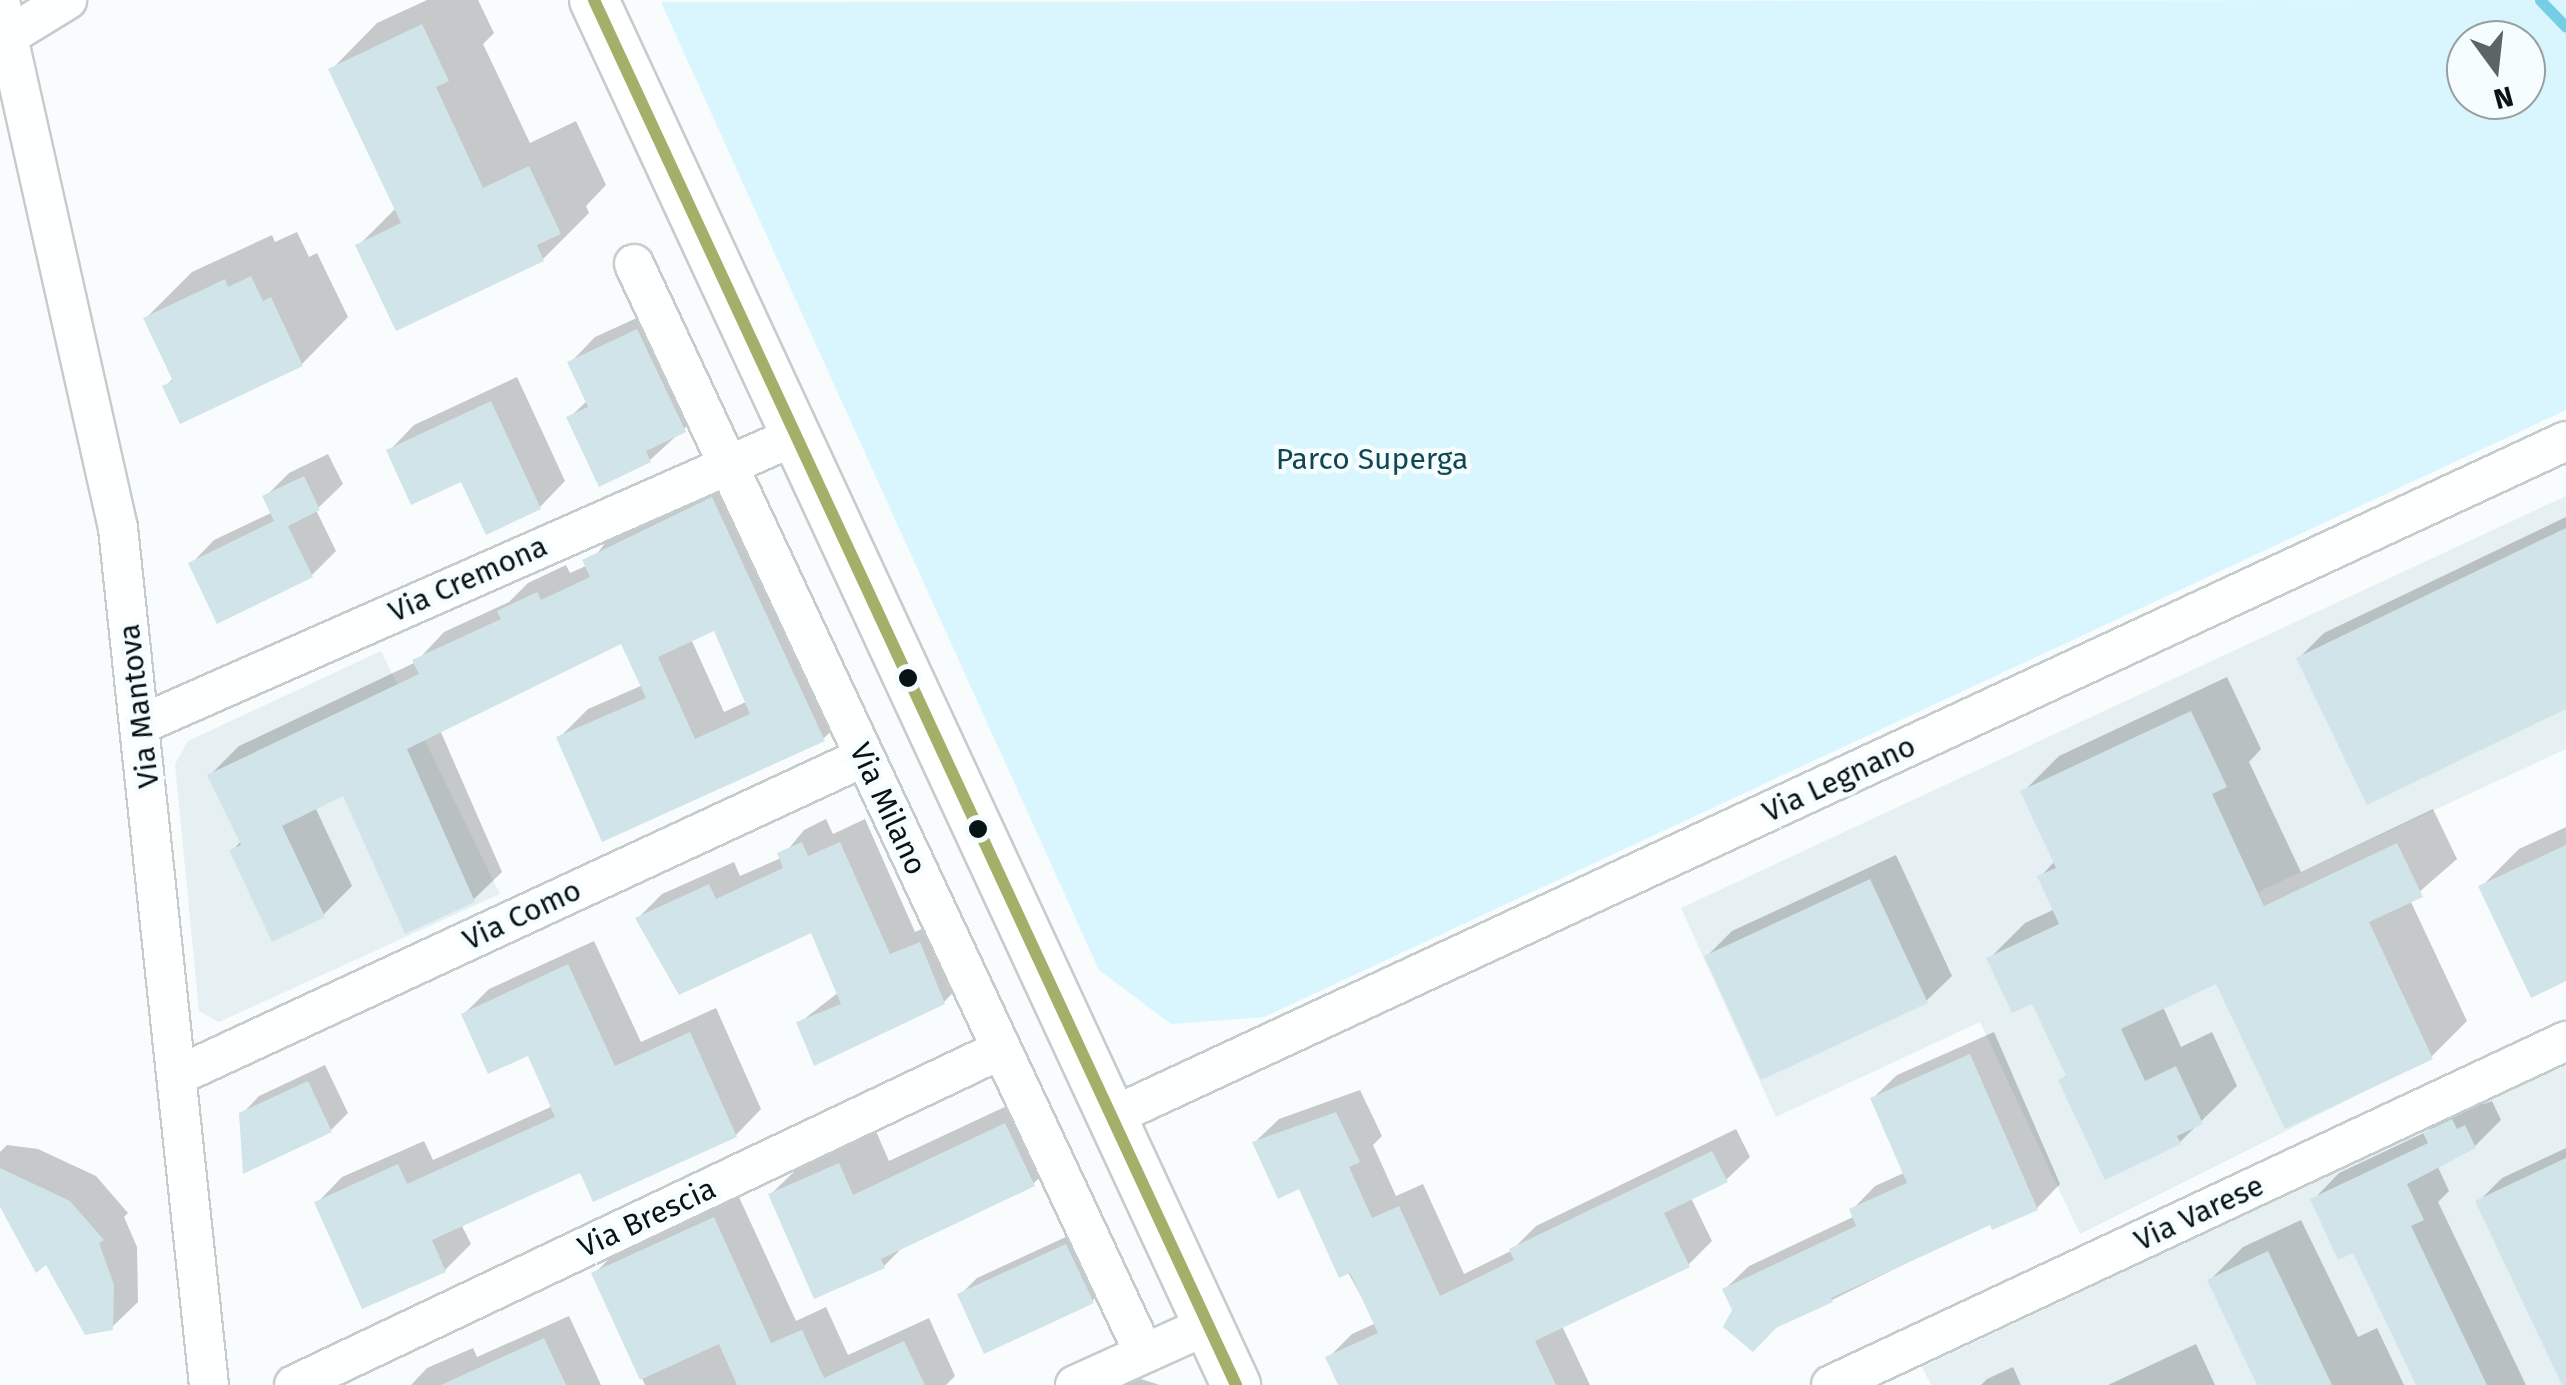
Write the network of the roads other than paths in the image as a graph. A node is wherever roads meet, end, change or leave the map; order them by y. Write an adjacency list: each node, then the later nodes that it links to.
1 (67, 0): 3 (street)
2 (594, 0): 5 (street)
3 (2, 26): 8 (street, Via Mantova)
4 (634, 264): 7 (street, Via Milano)
5 (796, 436): 7 (street, Via Cremona); 13 (street)
6 (2566, 441): 13 (street, Via Legnano)
7 (730, 463): 8 (street, Via Cremona); 9 (street, Via Milano)
8 (142, 724): 12 (street, Via Mantova)
9 (864, 756): 11 (street, Via Milano); 12 (street, Via Como)
10 (2566, 1041): 20 (street, Via Varese)
11 (1000, 1050): 15 (street, Via Milano); 17 (street, Via Brescia)
12 (181, 1074): 16 (street, Via Mantova)
13 (1112, 1118): 14 (street)
14 (1208, 1325): 15 (street); 19 (street)
15 (1144, 1353): 18 (street)
16 (209, 1385)
17 (294, 1385)
18 (1074, 1385)
19 (1236, 1385)
20 (1831, 1385)

